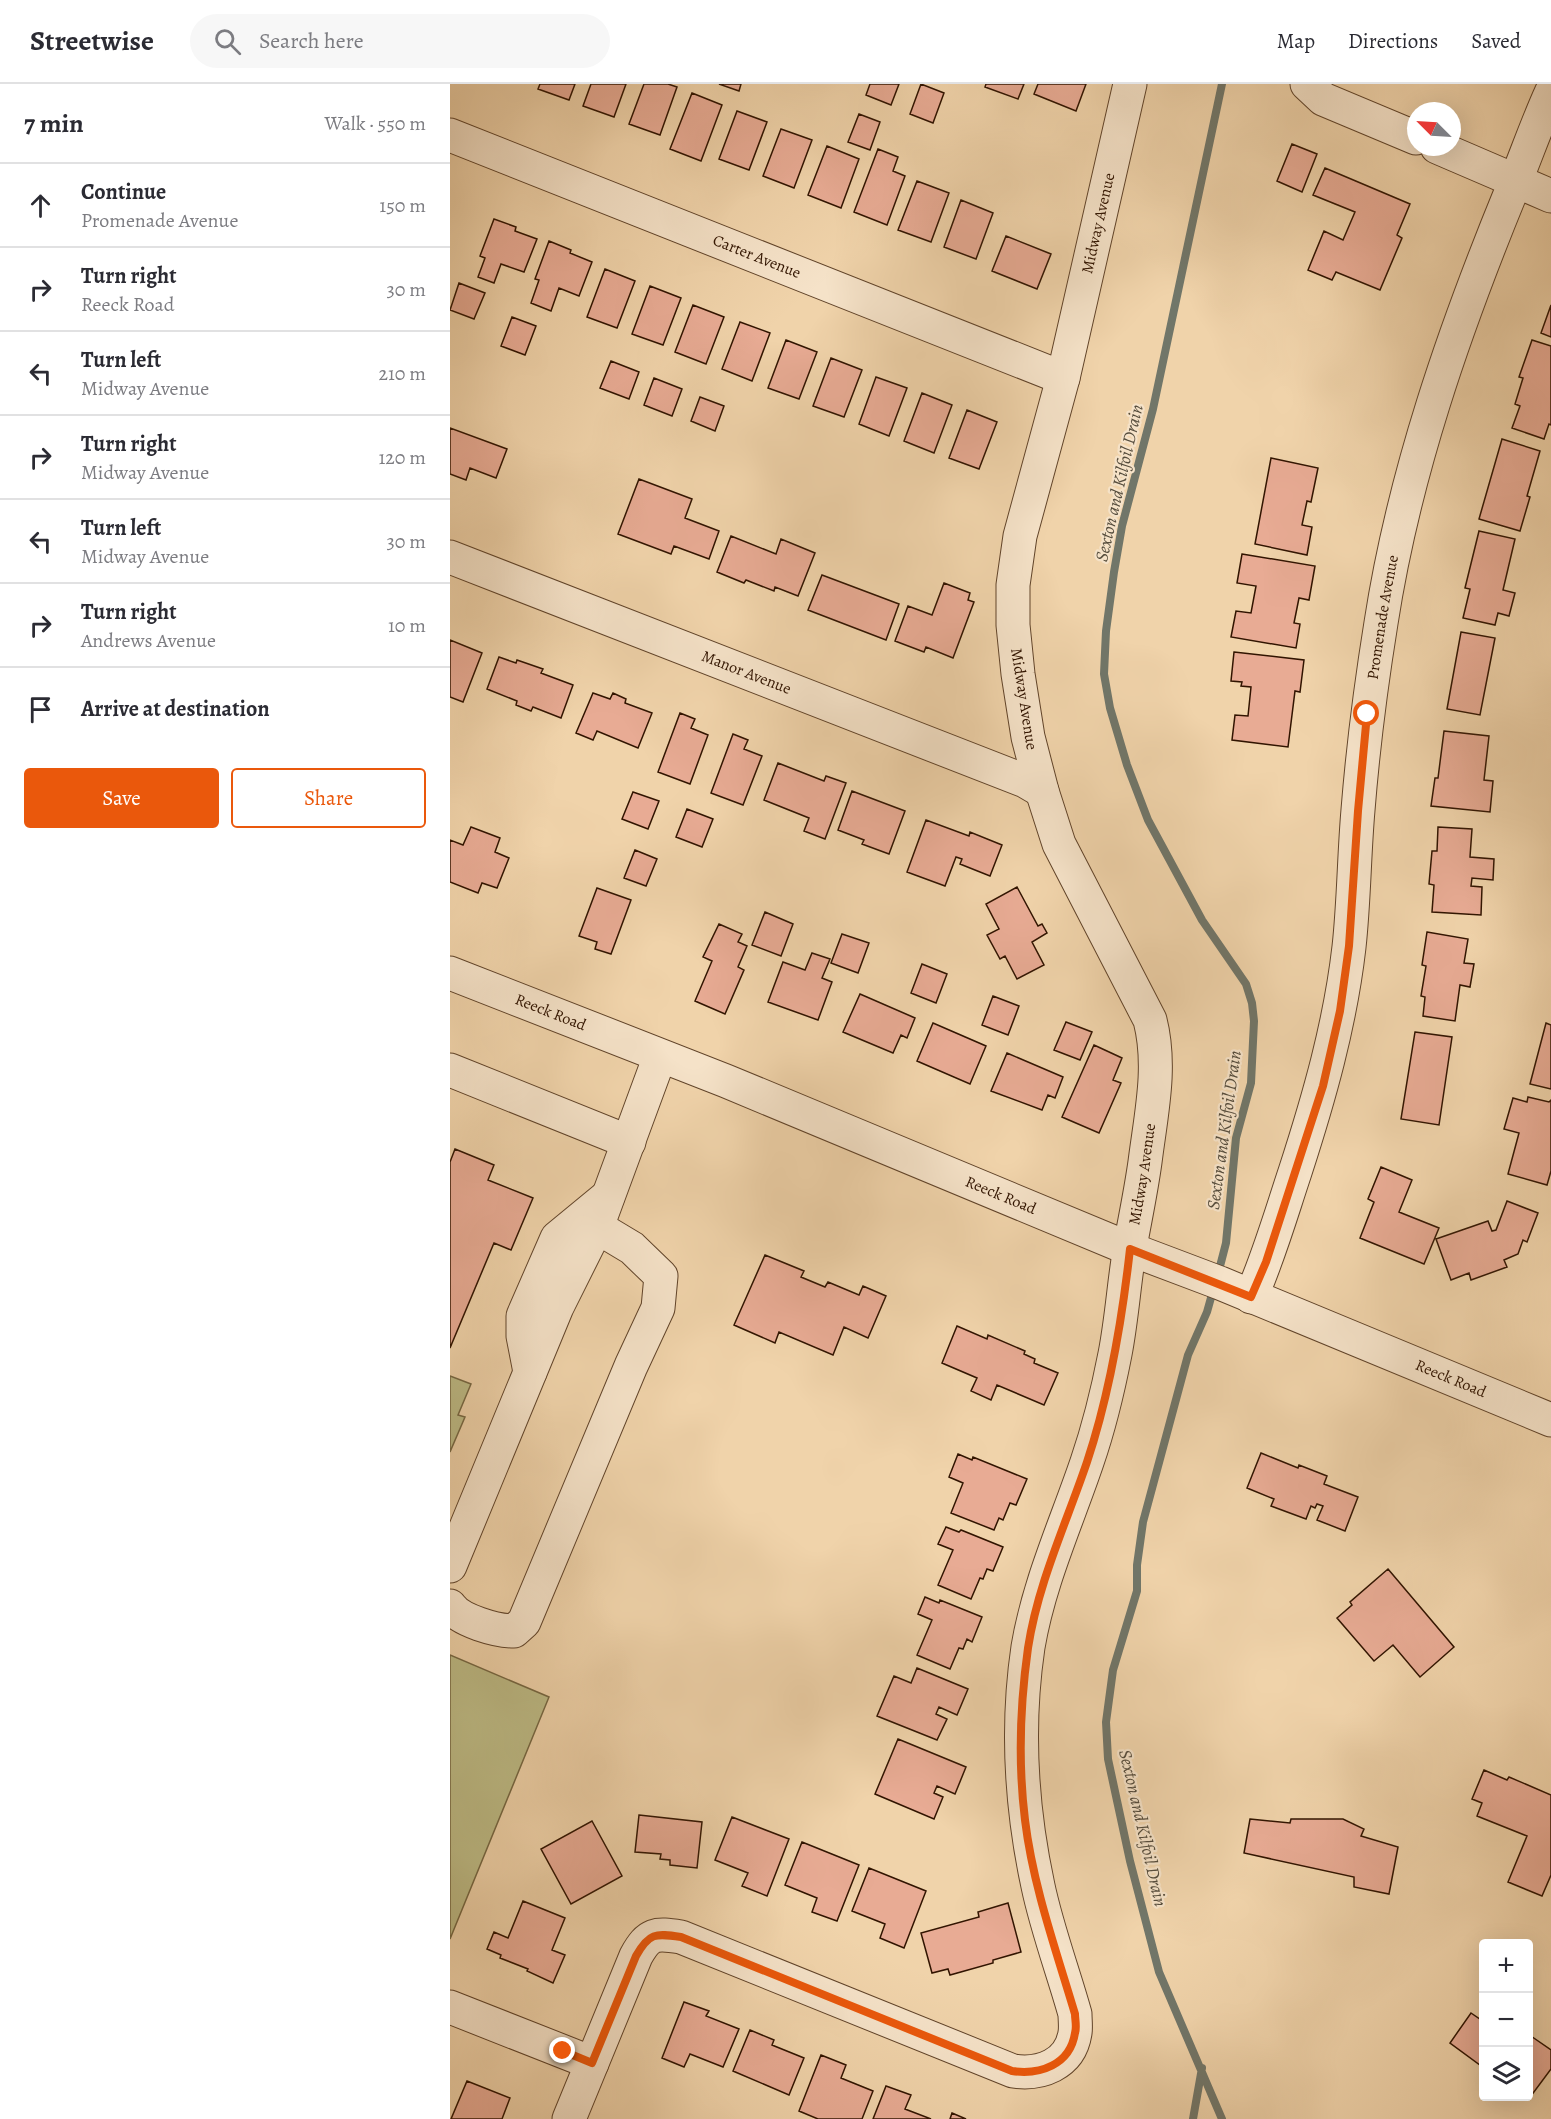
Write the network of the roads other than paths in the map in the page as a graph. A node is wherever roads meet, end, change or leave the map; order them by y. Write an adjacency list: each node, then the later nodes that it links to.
1 (1130, 84): 9 (street, Midway Avenue)
2 (1307, 84): 4 (street)
3 (1551, 93): 7 (street, Promenade Avenue)
4 (1407, 134)
5 (450, 135): 9 (street, Carter Avenue)
6 (1458, 156): 7 (street)
7 (1516, 181): 8 (street); 19 (street, Promenade Avenue)
8 (1551, 196)
9 (1063, 378): 11 (street, Midway Avenue)
10 (450, 557): 11 (street, Manor Avenue)
11 (1042, 791): 18 (street, Midway Avenue)
12 (450, 973): 13 (street, Reeck Road)
13 (660, 1056): 15 (street); 18 (street, Reeck Road)
14 (450, 1070): 15 (street)
15 (629, 1142): 16 (street)
16 (608, 1196): 17 (street); 20 (street)
17 (597, 1227): 20 (street); 23 (street)
18 (1130, 1249): 19 (street, Reeck Road); 25 (street, Midway Avenue)
19 (1245, 1294): 21 (street, Reeck Road)
20 (530, 1372): 22 (street)
21 (1548, 1408)
22 (450, 1566)
23 (450, 1606)
24 (450, 2007): 25 (street)
25 (592, 2063): 26 (street, Midway Avenue)
26 (569, 2119)

